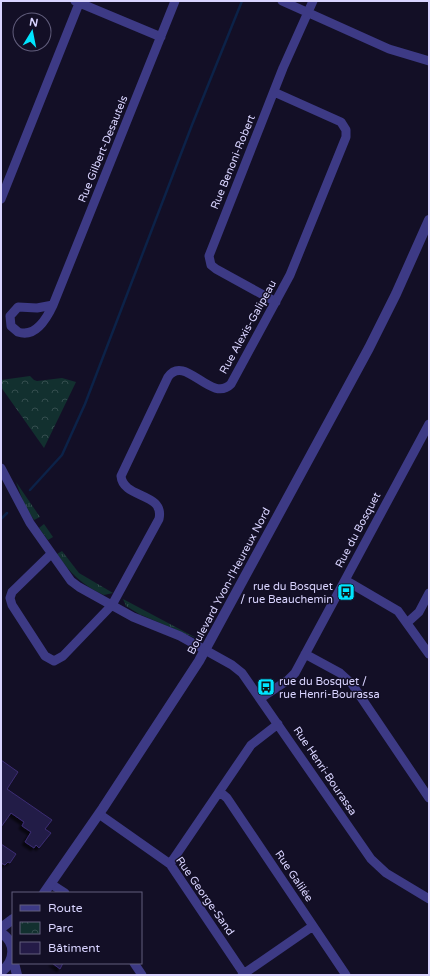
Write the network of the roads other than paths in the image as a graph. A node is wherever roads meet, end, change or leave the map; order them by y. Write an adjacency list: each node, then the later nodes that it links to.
1 (175, 1): 6 (street, Rue Gilbert-Desautels)
2 (282, 1): 5 (street)
3 (313, 1): 5 (street, Rue Benoni-Robert)
4 (78, 2): 6 (street); 9 (street)
5 (308, 13): 7 (street); 8 (street, Rue Benoni-Robert)
6 (160, 37): 12 (street, Rue Gilbert-Desautels)
7 (429, 61)
8 (274, 92): 11 (street, Rue Benoni-Robert); 11 (street, Rue Alexis-Galipeau)
9 (1, 198)
10 (429, 220): 20 (street, Boulevard Yvon-l'Heureux Nord)
11 (276, 302): 18 (street, Rue Alexis-Galipeau)
12 (53, 305): 12 (street, Rue Gilbert-Desautels)
13 (429, 424): 16 (street, Rue du Bosquet)
14 (1, 468): 15 (street, Rue Henri-Bourassa)
15 (51, 554): 18 (street, Rue Henri-Bourassa); 18 (street)
16 (345, 580): 19 (street); 21 (street, Rue du Bosquet)
17 (429, 593): 19 (street)
18 (112, 605): 20 (street, Rue Henri-Bourassa)
19 (408, 622): 22 (street)
20 (206, 650): 23 (street, Rue Henri-Bourassa); 27 (street, Boulevard Yvon-l'Heureux Nord)
21 (305, 654): 23 (street, Rue du Bosquet); 26 (street)
22 (429, 654)
23 (261, 698): 24 (street, Rue Henri-Bourassa)
24 (278, 724): 25 (street); 32 (street, Rue Henri-Bourassa)
25 (220, 792): 28 (street); 34 (street, Rue Galilée)
26 (429, 798)
27 (99, 814): 28 (street, Rue George-Sand); 29 (street, Boulevard Yvon-l'Heureux Nord)
28 (170, 864): 42 (street, Rue George-Sand)
29 (51, 884): 30 (street, Boulevard Yvon-l'Heureux Nord); 31 (street)
30 (45, 892)
31 (63, 892)
32 (429, 899)
33 (12, 920): 35 (street)
34 (313, 926): 42 (street); 45 (street, Rue Galilée)
35 (1, 928)
36 (1, 933): 37 (street)
37 (12, 950)
38 (12, 957): 41 (street)
39 (15, 964): 43 (street)
40 (135, 964): 44 (street)
41 (1, 972)
42 (243, 974)
43 (17, 975)
44 (142, 975)
45 (346, 975)

